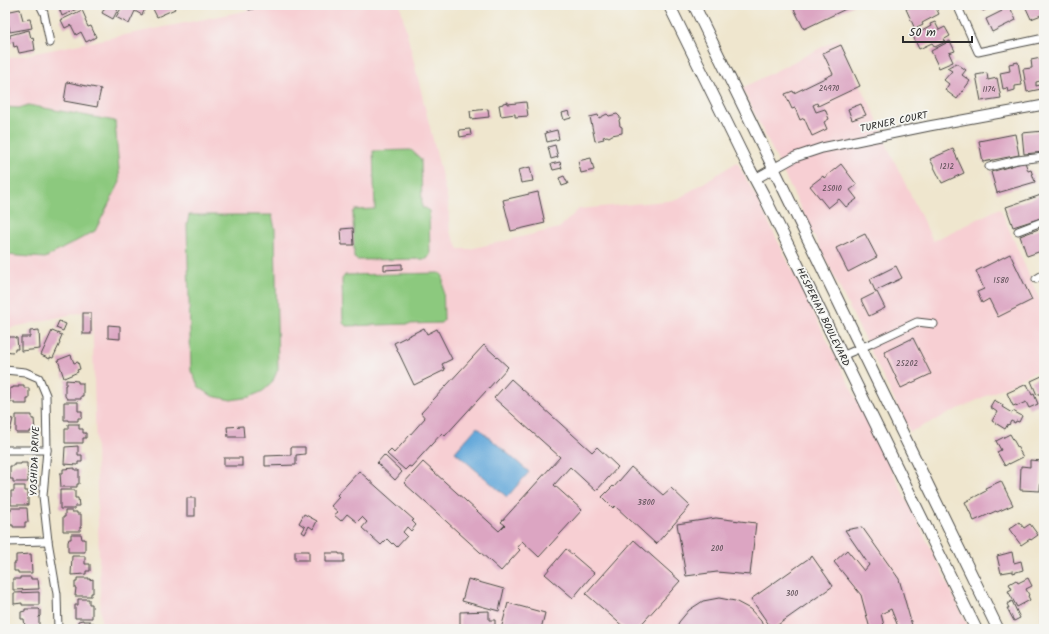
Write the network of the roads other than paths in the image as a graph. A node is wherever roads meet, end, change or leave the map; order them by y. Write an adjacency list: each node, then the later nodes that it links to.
1 (40, 5): 6 (street)
2 (669, 5): 11 (main road, HESPERIAN BOULEVARD)
3 (694, 5): 10 (main road, HESPERIAN BOULEVARD)
4 (957, 5): 5 (street)
5 (1044, 38)
6 (50, 43)
7 (1044, 105): 10 (street, TURNER COURT)
8 (1044, 157): 9 (street)
9 (989, 167)
10 (774, 168): 11 (street, TURNER COURT); 17 (main road, HESPERIAN BOULEVARD)
11 (755, 179): 18 (main road, HESPERIAN BOULEVARD)
12 (1044, 221): 13 (street)
13 (1018, 231)
14 (1044, 274): 15 (street)
15 (1036, 279)
16 (934, 324): 17 (street)
17 (861, 347): 18 (street); 26 (main road, HESPERIAN BOULEVARD)
18 (842, 356): 25 (main road, HESPERIAN BOULEVARD)
19 (5, 370): 21 (street, YOSHIDA DRIVE)
20 (5, 450): 21 (street)
21 (47, 450): 22 (street, YOSHIDA DRIVE)
22 (48, 541): 23 (street); 24 (street, YOSHIDA DRIVE)
23 (5, 542)
24 (58, 629)
25 (976, 629)
26 (998, 629)

